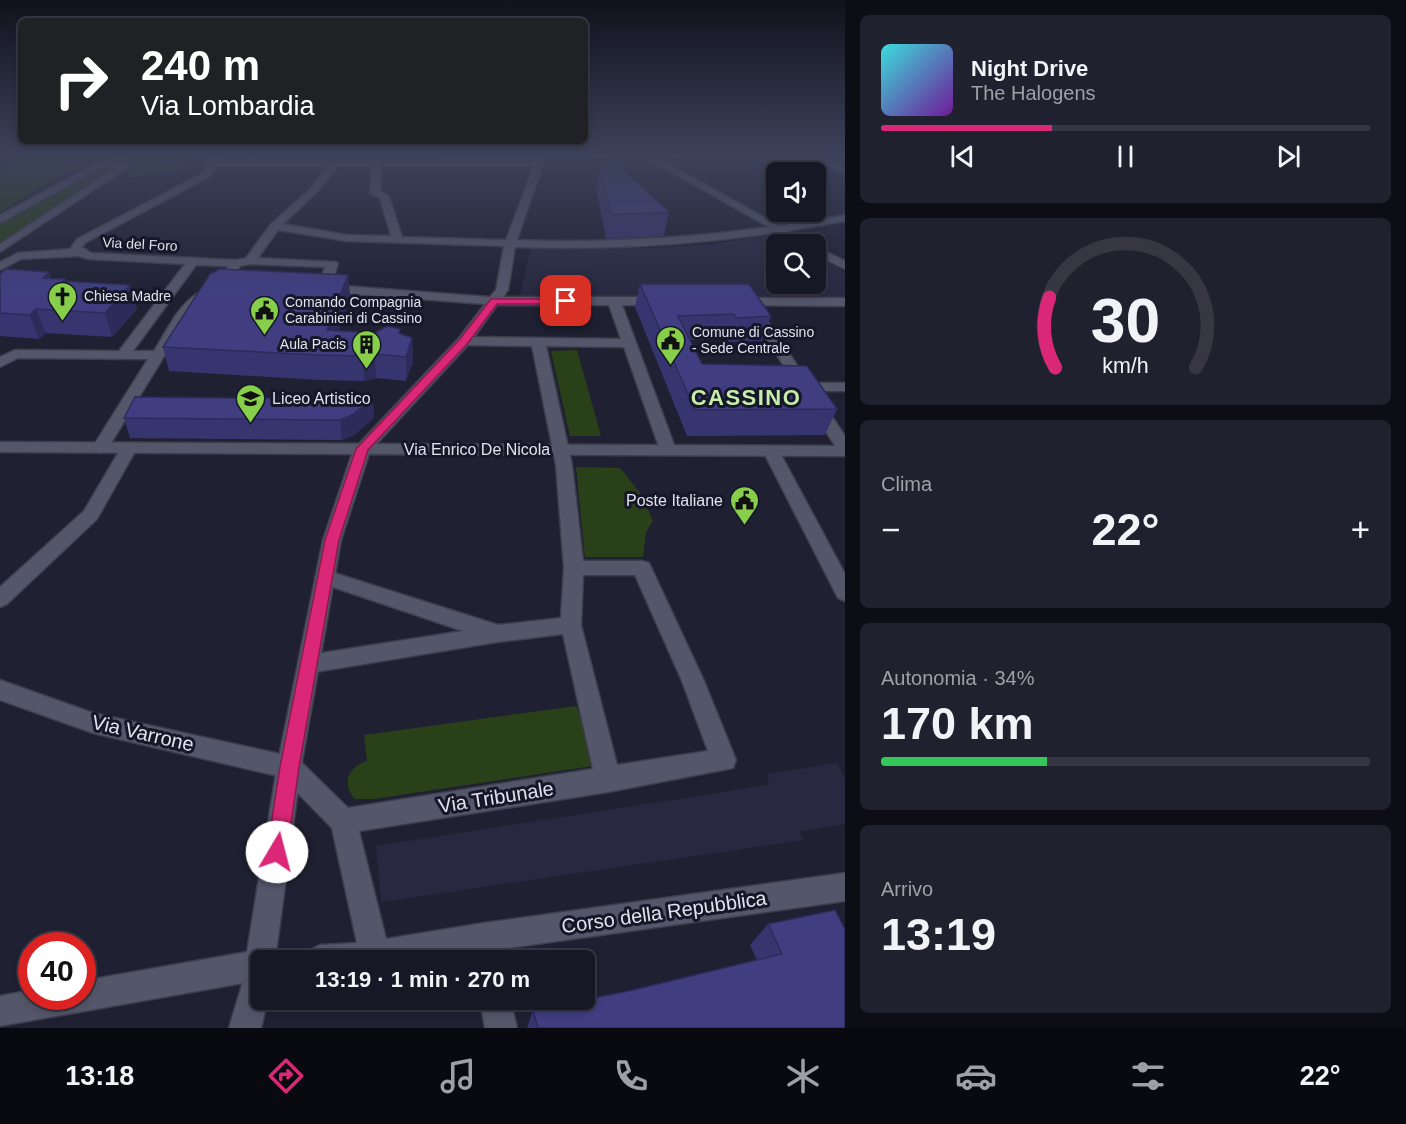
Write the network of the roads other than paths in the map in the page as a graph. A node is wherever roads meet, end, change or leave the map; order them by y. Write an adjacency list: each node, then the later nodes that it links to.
1 (30, 203): 9 (street)
2 (69, 203): 15 (street)
3 (153, 203): 17 (street, Via del Foro)
4 (300, 203): 10 (street)
5 (386, 203): 13 (street)
6 (525, 203): 14 (street)
7 (731, 203): 11 (street)
8 (845, 218): 11 (street)
9 (0, 219)
10 (275, 226): 16 (street); 20 (street)
11 (780, 230): 12 (street); 14 (street)
12 (788, 234)
13 (398, 240): 14 (street); 16 (street)
14 (510, 245): 24 (street)
15 (0, 249)
16 (340, 251): 20 (street, Via del Foro); 24 (street)
17 (82, 252): 19 (street, Via del Foro); 23 (street)
18 (826, 256): 22 (street)
19 (193, 261): 21 (street, Via del Foro); 33 (street)
20 (250, 261): 21 (street, Via del Foro)
21 (236, 263): 34 (street)
22 (845, 266)
23 (0, 267)
24 (495, 301): 25 (street); 30 (street)
25 (614, 302): 26 (street); 32 (street)
26 (670, 302)
27 (726, 302): 28 (street)
28 (748, 302): 29 (street); 36 (street)
29 (845, 302)
30 (464, 341): 31 (street); 41 (street)
31 (538, 342): 32 (street); 42 (street)
32 (629, 343): 43 (street)
33 (124, 354): 34 (street); 35 (street)
34 (158, 355): 39 (street)
35 (0, 363)
36 (804, 387): 37 (street); 44 (street)
37 (845, 387)
38 (0, 447): 39 (street, Via Enrico De Nicola)
39 (100, 448): 40 (street, Via Enrico De Nicola)
40 (129, 448): 41 (street, Via Enrico De Nicola); 49 (street)
41 (362, 449): 42 (street, Via Enrico De Nicola); 47 (street)
42 (560, 450): 43 (street, Via Enrico De Nicola); 46 (street)
43 (668, 450): 45 (street, Via Enrico De Nicola)
44 (845, 450): 45 (street, Via Enrico De Nicola)
45 (771, 451): 48 (street)
46 (574, 568): 50 (street); 55 (street, Via Tribunale)
47 (325, 577): 51 (street); 52 (street)
48 (845, 593)
49 (0, 599)
50 (571, 625): 51 (street); 55 (street)
51 (497, 634): 52 (street)
52 (309, 664): 54 (street)
53 (0, 690): 54 (street, Via Varrone)
54 (289, 767): 56 (street); 59 (street)
55 (608, 780): 56 (street, Via Tribunale)
56 (343, 821): 60 (street)
57 (845, 887): 58 (street, Corso della Repubblica)
58 (486, 949): 61 (street, Corso della Repubblica)
59 (262, 950)
60 (374, 950)
61 (470, 950)
62 (250, 967): 63 (street)
63 (96, 994)
64 (250, 1007): 68 (street)
65 (18, 1008): 67 (street)
66 (497, 1010): 69 (street)
67 (0, 1011)
68 (245, 1028)
69 (501, 1028)

